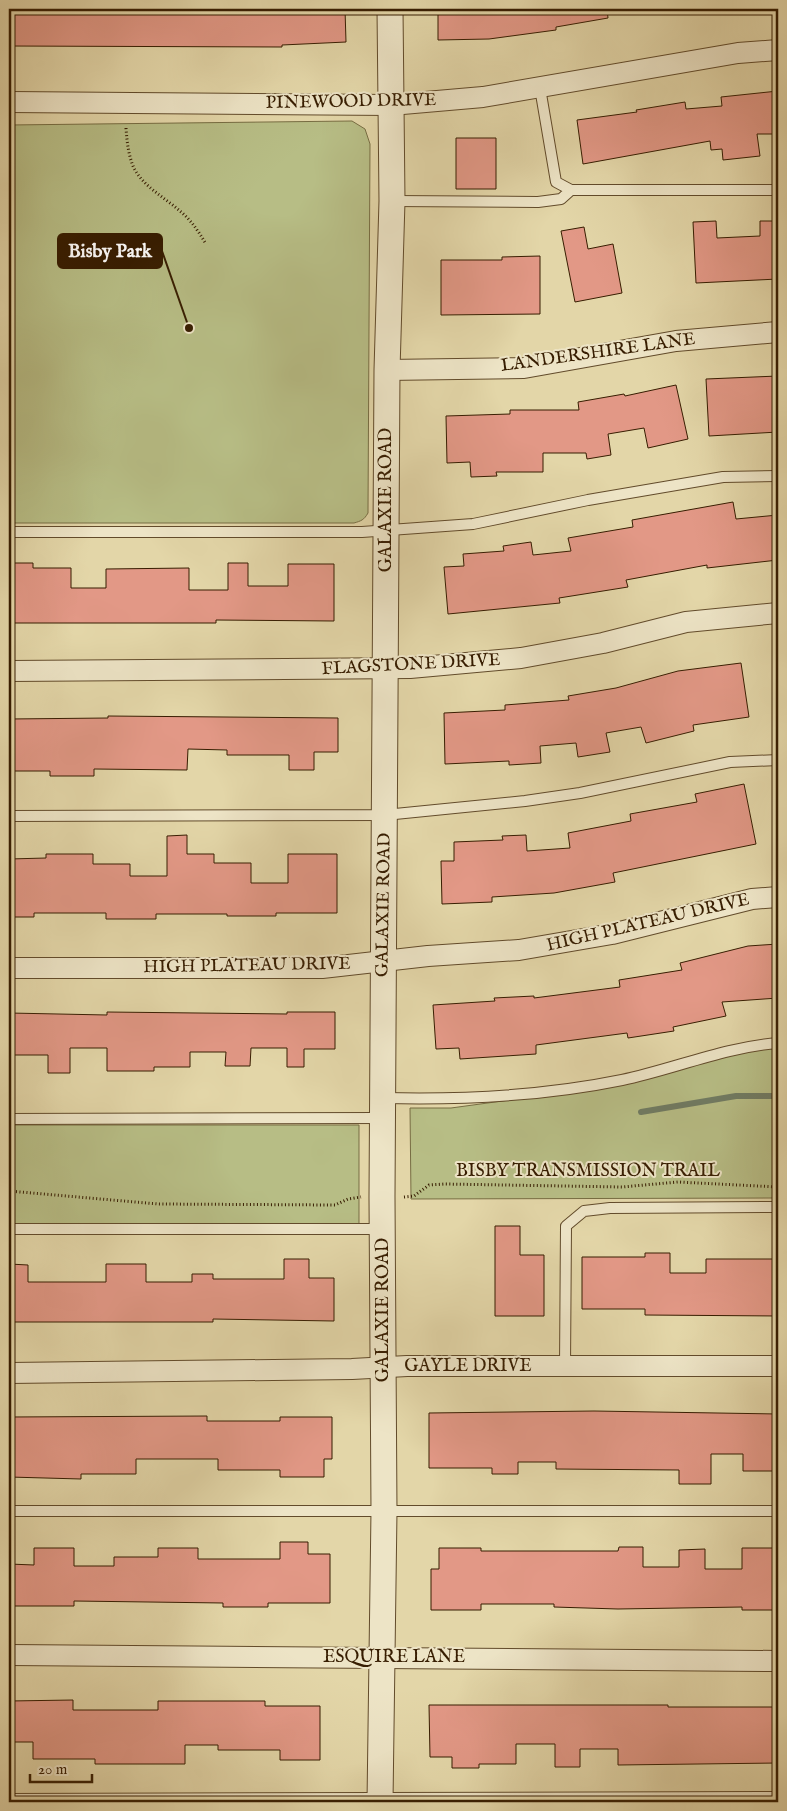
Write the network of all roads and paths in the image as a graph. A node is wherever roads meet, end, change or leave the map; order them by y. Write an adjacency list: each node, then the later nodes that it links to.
1 (390, 9): 5 (street, GALAXIE ROAD)
2 (778, 50): 3 (street, PINEWOOD DRIVE)
3 (540, 88): 5 (street, PINEWOOD DRIVE); 7 (lane)
4 (9, 102): 5 (street, PINEWOOD DRIVE)
5 (391, 105): 9 (street, GALAXIE ROAD)
6 (126, 128): 10 (path)
7 (570, 190): 8 (lane); 9 (lane)
8 (778, 190)
9 (392, 201): 12 (street, GALAXIE ROAD)
10 (206, 244)
11 (778, 332): 12 (street, LANDERSHIRE LANE)
12 (387, 370): 14 (street, GALAXIE ROAD)
13 (778, 476): 14 (lane)
14 (387, 528): 15 (lane); 17 (street, GALAXIE ROAD)
15 (9, 532)
16 (778, 613): 17 (street, FLAGSTONE DRIVE)
17 (386, 670): 18 (street, FLAGSTONE DRIVE); 20 (street, GALAXIE ROAD)
18 (9, 671)
19 (778, 760): 20 (lane)
20 (386, 815): 21 (lane); 23 (street, GALAXIE ROAD)
21 (9, 816)
22 (778, 897): 23 (street, HIGH PLATEAU DRIVE)
23 (384, 961): 24 (street, HIGH PLATEAU DRIVE); 26 (street, GALAXIE ROAD)
24 (9, 968)
25 (778, 1043): 26 (lane)
26 (383, 1108): 27 (lane); 34 (street, GALAXIE ROAD)
27 (9, 1119)
28 (778, 1188): 31 (path, BISBY TRANSMISSION TRAIL)
29 (9, 1191): 30 (path)
30 (362, 1198)
31 (402, 1198)
32 (778, 1208): 35 (lane)
33 (9, 1229): 34 (lane)
34 (382, 1229): 37 (street, GALAXIE ROAD)
35 (565, 1366): 36 (street, GAYLE DRIVE); 37 (street, GAYLE DRIVE)
36 (778, 1366)
37 (383, 1367): 38 (street, GAYLE DRIVE); 40 (street, GALAXIE ROAD)
38 (9, 1373)
39 (9, 1511): 40 (lane)
40 (384, 1511): 41 (lane); 43 (street, GALAXIE ROAD)
41 (778, 1511)
42 (9, 1655): 43 (street, ESQUIRE LANE)
43 (382, 1656): 44 (street, ESQUIRE LANE); 47 (street, GALAXIE ROAD)
44 (778, 1661)
45 (778, 1797): 47 (lane)
46 (9, 1799): 47 (lane)
47 (380, 1800)

